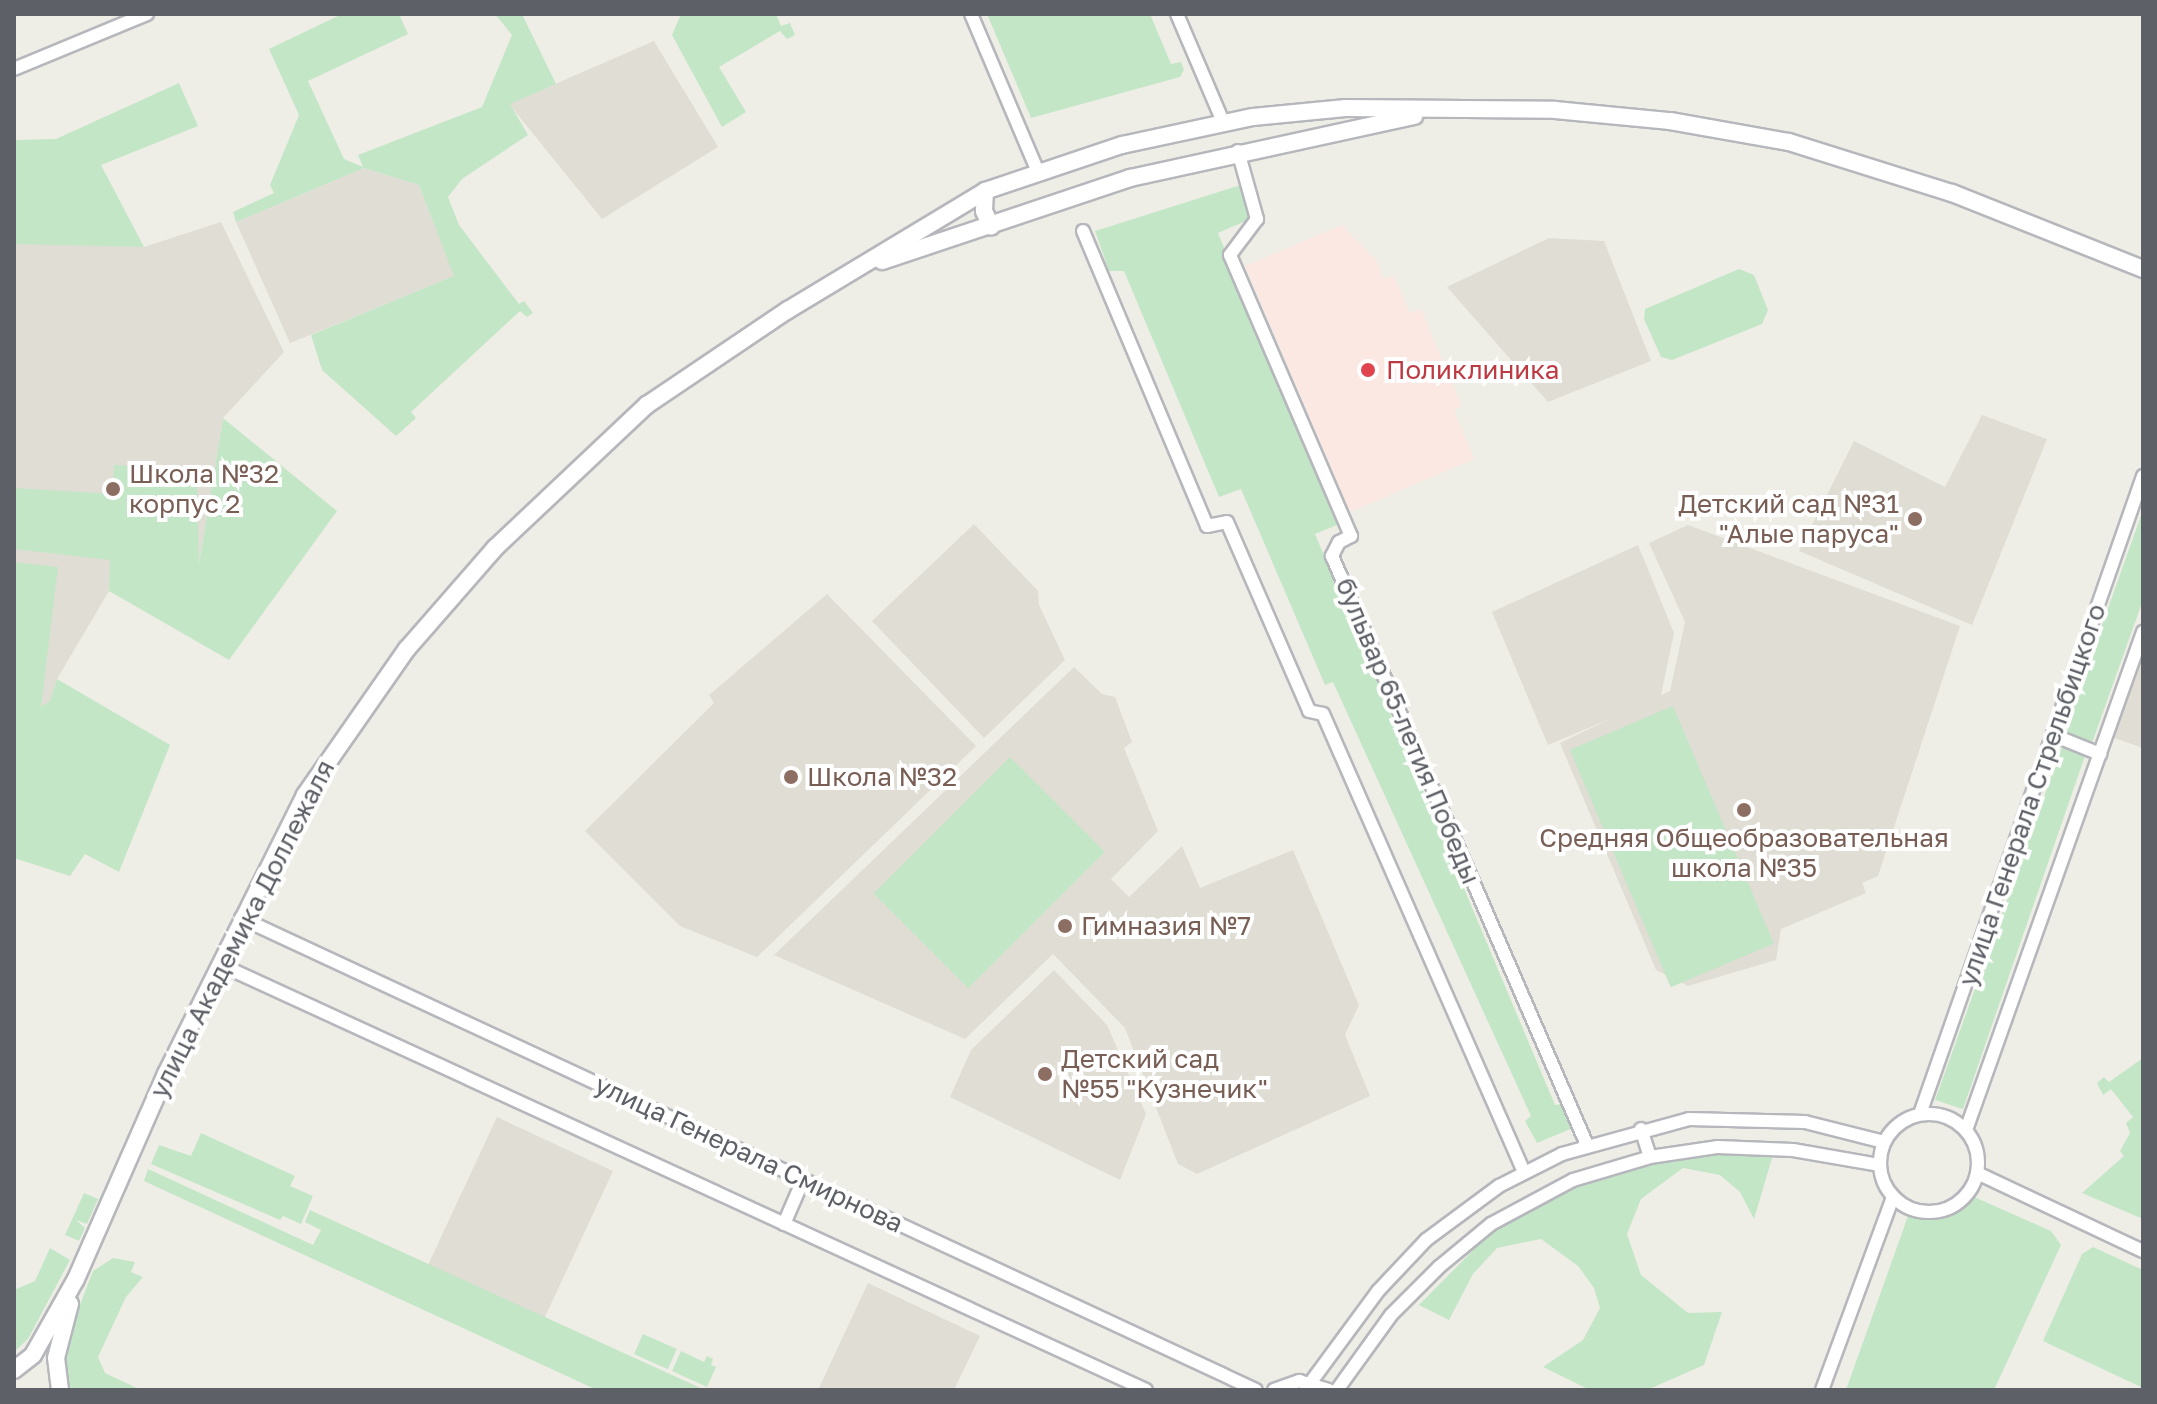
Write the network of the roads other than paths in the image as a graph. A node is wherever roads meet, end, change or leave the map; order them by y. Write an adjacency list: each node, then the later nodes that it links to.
1 (147, 14): 4 (street)
2 (971, 14): 10 (street)
3 (1177, 14): 7 (street)
4 (14, 69)
5 (1451, 109): 6 (main road, улица Академика Доллежаля); 8 (main road, улица Академика Доллежаля); 14 (main road, улица Академика Доллежаля)
6 (1290, 112): 7 (main road, улица Академика Доллежаля); 8 (main road)
7 (1223, 122): 10 (main road, улица Академика Доллежаля)
8 (1297, 139): 9 (main road, улица Академика Доллежаля)
9 (1238, 151): 12 (main road, улица Академика Доллежаля); 26 (street, бульвар 65-летия Победы)
10 (1038, 172): 11 (main road, улица Академика Доллежаля)
11 (985, 191): 12 (main road); 15 (main road, улица Академика Доллежаля)
12 (991, 226): 15 (main road, улица Академика Доллежаля)
13 (1083, 231): 29 (street)
14 (2143, 269)
15 (853, 271): 20 (main road, улица Академика Доллежаля)
16 (2143, 476): 18 (street, улица Генерала Стрельбицкого)
17 (2143, 632): 19 (street, улица Генерала Стрельбицкого)
18 (2053, 735): 19 (street); 22 (street, улица Генерала Стрельбицкого)
19 (2100, 754): 24 (street, улица Генерала Стрельбицкого)
20 (241, 918): 21 (main road, улица Академика Доллежаля); 31 (street, улица Генерала Смирнова)
21 (219, 964): 34 (street, улица Генерала Смирнова); 37 (main road, улица Академика Доллежаля)
22 (1920, 1114): 24 (street); 25 (street)
23 (1641, 1129): 25 (street); 26 (street); 27 (street)
24 (1966, 1130): 30 (street)
25 (1884, 1142): 28 (street)
26 (1587, 1145): 29 (street)
27 (1650, 1157): 28 (street); 35 (street)
28 (1879, 1165): 32 (street)
29 (1524, 1172): 33 (street)
30 (1977, 1173): 32 (street); 36 (street)
31 (803, 1180): 34 (street); 42 (street, улица Генерала Смирнова)
32 (1893, 1197): 46 (street)
33 (1477, 1202): 35 (street); 39 (street)
34 (784, 1224): 41 (street, улица Генерала Смирнова)
35 (1491, 1224): 45 (street)
36 (2143, 1251)
37 (76, 1279): 38 (main road, улица Академика Доллежаля); 40 (main road, улица Академика Доллежаля)
38 (14, 1370)
39 (1311, 1382): 43 (street); 44 (street)
40 (60, 1390)
41 (1146, 1390)
42 (1256, 1390)
43 (1274, 1390)
44 (1329, 1390)
45 (1337, 1390)
46 (1822, 1390)

